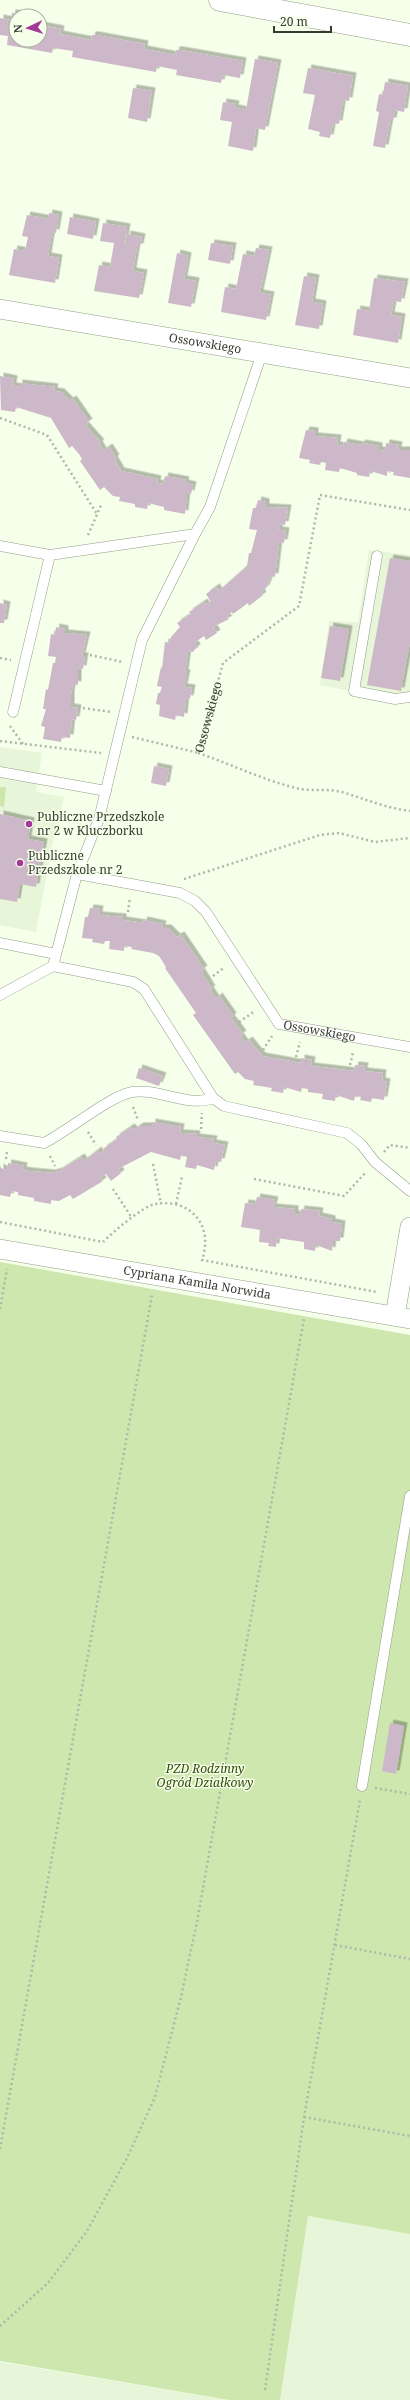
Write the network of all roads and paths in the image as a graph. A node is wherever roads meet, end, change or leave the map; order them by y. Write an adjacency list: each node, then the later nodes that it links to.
1 (220, 0): 2 (street)
2 (410, 35)
3 (0, 309): 4 (street, Ossowskiego)
4 (262, 353): 5 (street, Ossowskiego); 10 (lane)
5 (410, 378)
6 (0, 418): 9 (path)
7 (102, 503): 9 (path)
8 (410, 510): 22 (path, Ossowskiego)
9 (97, 514): 12 (path)
10 (196, 534): 12 (lane); 16 (lane)
11 (0, 546): 13 (lane)
12 (82, 550): 13 (lane)
13 (50, 555): 18 (lane)
14 (377, 556): 17 (lane)
15 (85, 654): 16 (path)
16 (135, 664): 19 (lane)
17 (410, 697)
18 (13, 712): 21 (path)
19 (120, 734): 22 (path, Ossowskiego); 25 (lane)
20 (0, 741): 21 (path)
21 (23, 744): 23 (path)
22 (197, 753): 26 (path)
23 (110, 754)
24 (0, 772): 25 (lane)
25 (106, 791): 28 (lane)
26 (410, 811)
27 (410, 838): 29 (path)
28 (77, 874): 29 (lane, Ossowskiego); 31 (lane)
29 (158, 889): 34 (lane, Ossowskiego)
30 (0, 943): 31 (lane)
31 (56, 954): 32 (lane)
32 (53, 966): 33 (lane); 35 (lane)
33 (0, 995)
34 (410, 1047)
35 (213, 1098): 36 (lane); 38 (lane)
36 (0, 1136)
37 (410, 1148): 38 (path)
38 (375, 1162): 41 (path); 43 (lane)
39 (153, 1164): 44 (path)
40 (182, 1177): 45 (path)
41 (254, 1179)
42 (113, 1190): 46 (path)
43 (410, 1192)
44 (161, 1204): 45 (path); 46 (path)
45 (176, 1204): 51 (path)
46 (132, 1218): 47 (path)
47 (0, 1222)
48 (410, 1228): 51 (street, Cypriana Kamila Norwida)
49 (5, 1250): 50 (street, Cypriana Kamila Norwida); 53 (path)
50 (156, 1275): 52 (street, Cypriana Kamila Norwida); 62 (path)
51 (399, 1296): 54 (street, Cypriana Kamila Norwida)
52 (307, 1301): 54 (street, Cypriana Kamila Norwida); 63 (path)
53 (0, 1310)
54 (403, 1318)
55 (410, 1496): 56 (lane)
56 (362, 1786): 57 (path); 58 (path)
57 (410, 1794)
58 (335, 1945): 59 (path); 60 (path)
59 (410, 1959)
60 (304, 2118): 61 (path); 64 (path)
61 (410, 2136)
62 (0, 2149)
63 (0, 2326)
64 (265, 2390)

